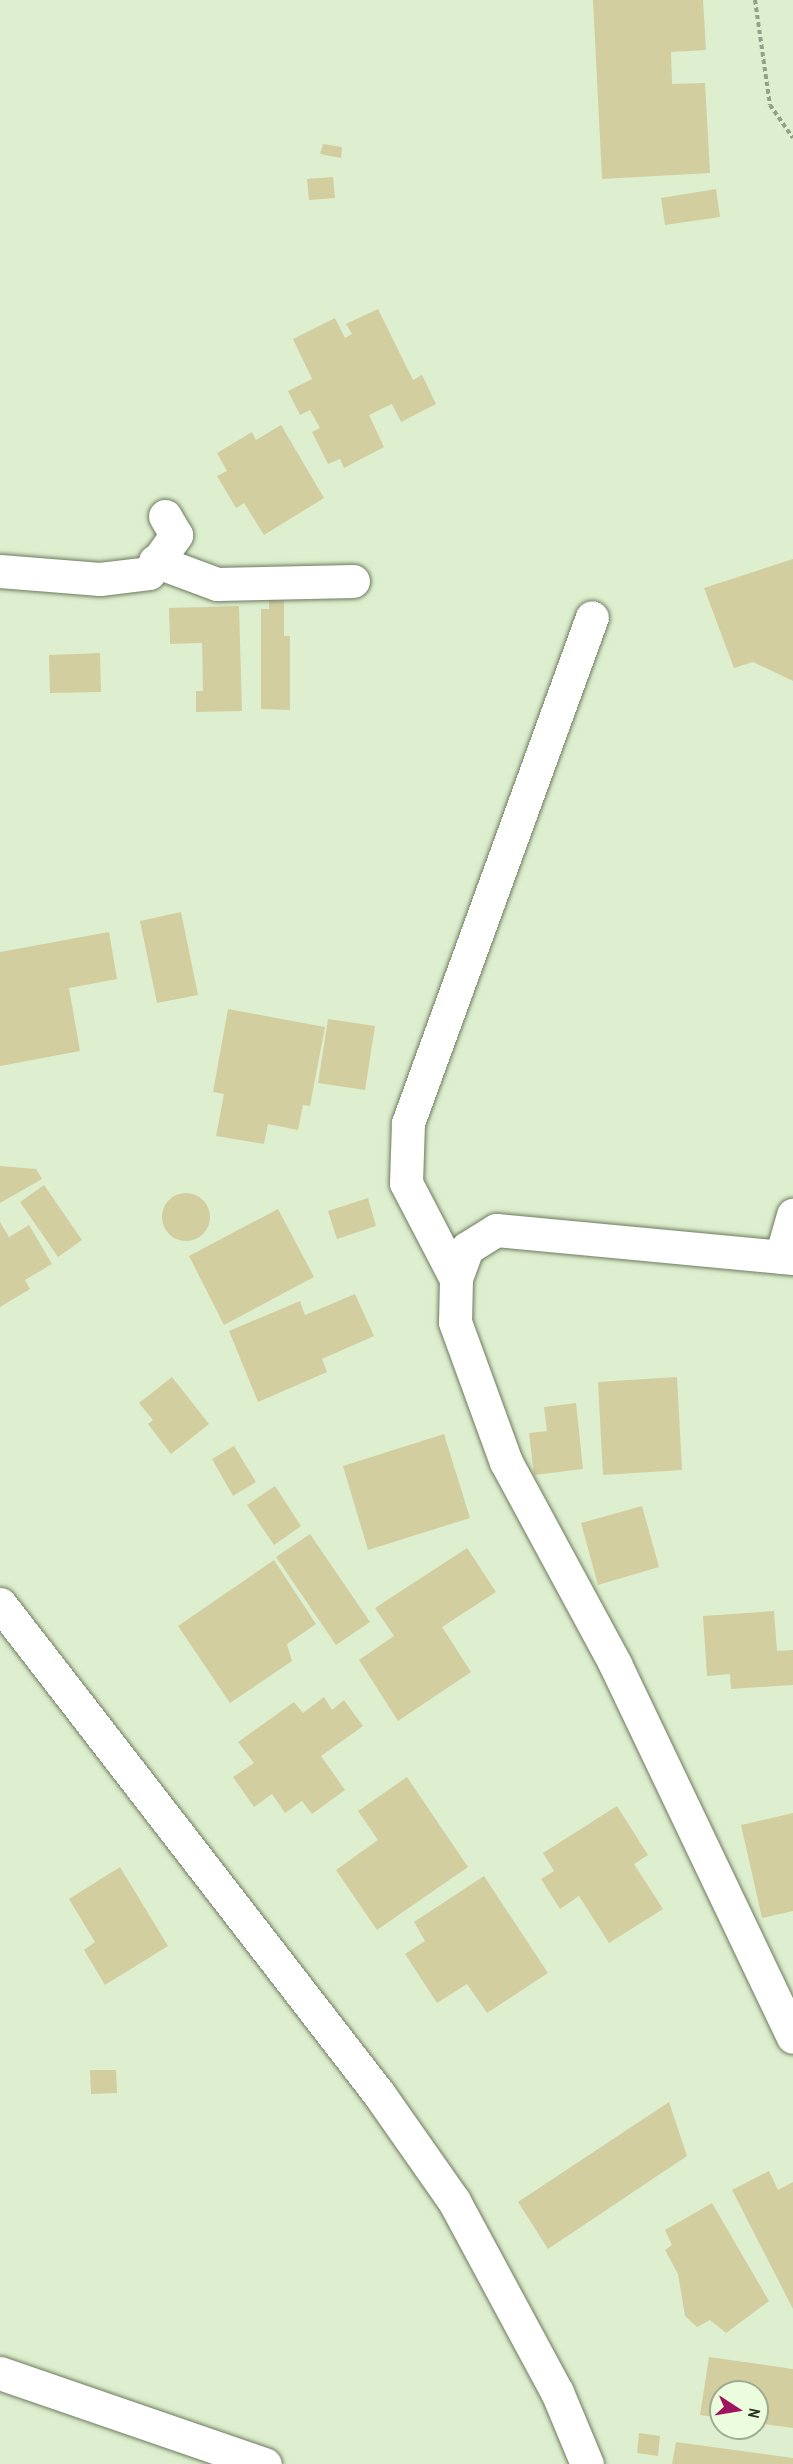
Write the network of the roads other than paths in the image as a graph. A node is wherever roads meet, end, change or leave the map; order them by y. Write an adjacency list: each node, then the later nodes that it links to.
1 (165, 516): 2 (street)
2 (155, 561): 3 (street); 4 (street)
3 (0, 571)
4 (353, 581)
5 (592, 617): 8 (street)
6 (793, 1215): 7 (street)
7 (787, 1258): 8 (street)
8 (456, 1279): 10 (street)
9 (0, 1604): 13 (street)
10 (793, 2037)
11 (0, 2373): 12 (street)
12 (265, 2464)
13 (587, 2464)

